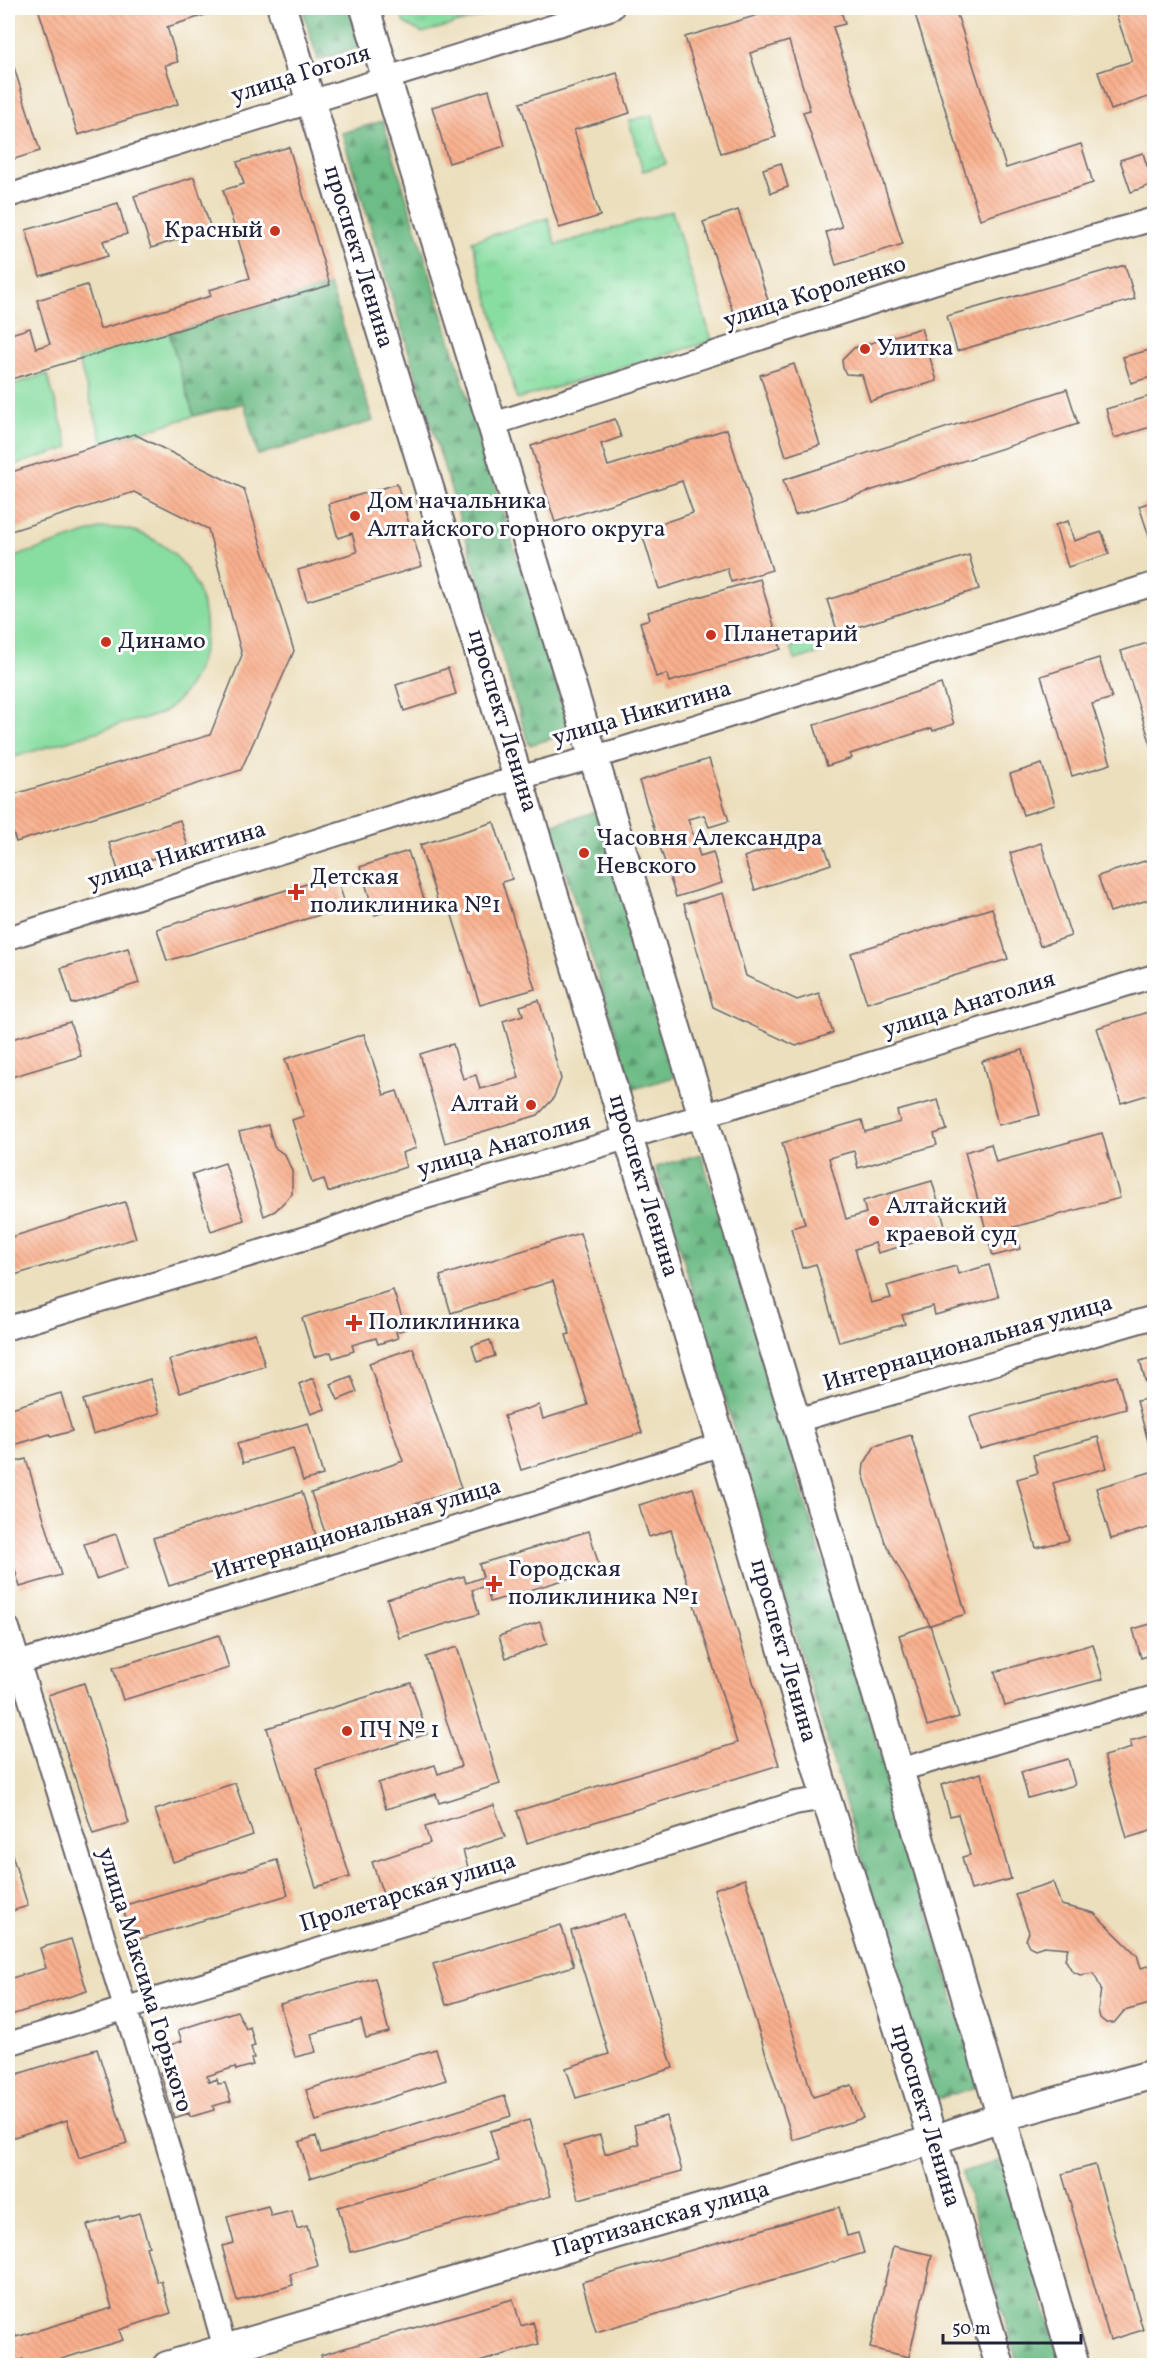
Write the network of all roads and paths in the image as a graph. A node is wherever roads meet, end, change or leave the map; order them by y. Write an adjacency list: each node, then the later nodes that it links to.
1 (282, 8): 5 (main road, проспект Ленина)
2 (365, 8): 4 (main road)
3 (612, 8): 4 (street, улица Гоголя)
4 (386, 76): 5 (street, улица Гоголя); 8 (main road)
5 (310, 101): 6 (street, улица Гоголя); 11 (main road, проспект Ленина)
6 (8, 196)
7 (1155, 219): 8 (street, улица Короленко)
8 (493, 424): 10 (main road)
9 (1155, 584): 10 (street, улица Никитина)
10 (593, 758): 11 (street, улица Никитина); 14 (main road)
11 (518, 778): 12 (street, улица Никитина); 15 (main road, проспект Ленина)
12 (8, 938)
13 (1155, 975): 14 (street, улица Анатолия)
14 (702, 1116): 15 (street, улица Анатолия); 18 (main road)
15 (628, 1138): 17 (street, улица Анатолия); 19 (main road, проспект Ленина)
16 (1155, 1317): 18 (street, Интернациональная улица)
17 (8, 1328)
18 (796, 1421): 23 (main road)
19 (722, 1444): 21 (street, Интернациональная улица); 24 (main road, проспект Ленина)
20 (8, 1628): 21 (street, улица Максима Горького)
21 (13, 1664): 25 (street, улица Максима Горького)
22 (1155, 1697): 23 (street)
23 (899, 1770): 28 (main road)
24 (826, 1798): 25 (street, Пролетарская улица); 29 (main road, проспект Ленина)
25 (124, 2008): 26 (street, Пролетарская улица); 30 (street, улица Максима Горького)
26 (8, 2044)
27 (1155, 2074): 28 (main road, Партизанская улица)
28 (1001, 2117): 29 (main road, Партизанская улица); 33 (main road)
29 (933, 2140): 30 (main road, Партизанская улица); 32 (main road, проспект Ленина)
30 (225, 2349): 31 (main road, Партизанская улица)
31 (167, 2366)
32 (1000, 2366)
33 (1075, 2366)

